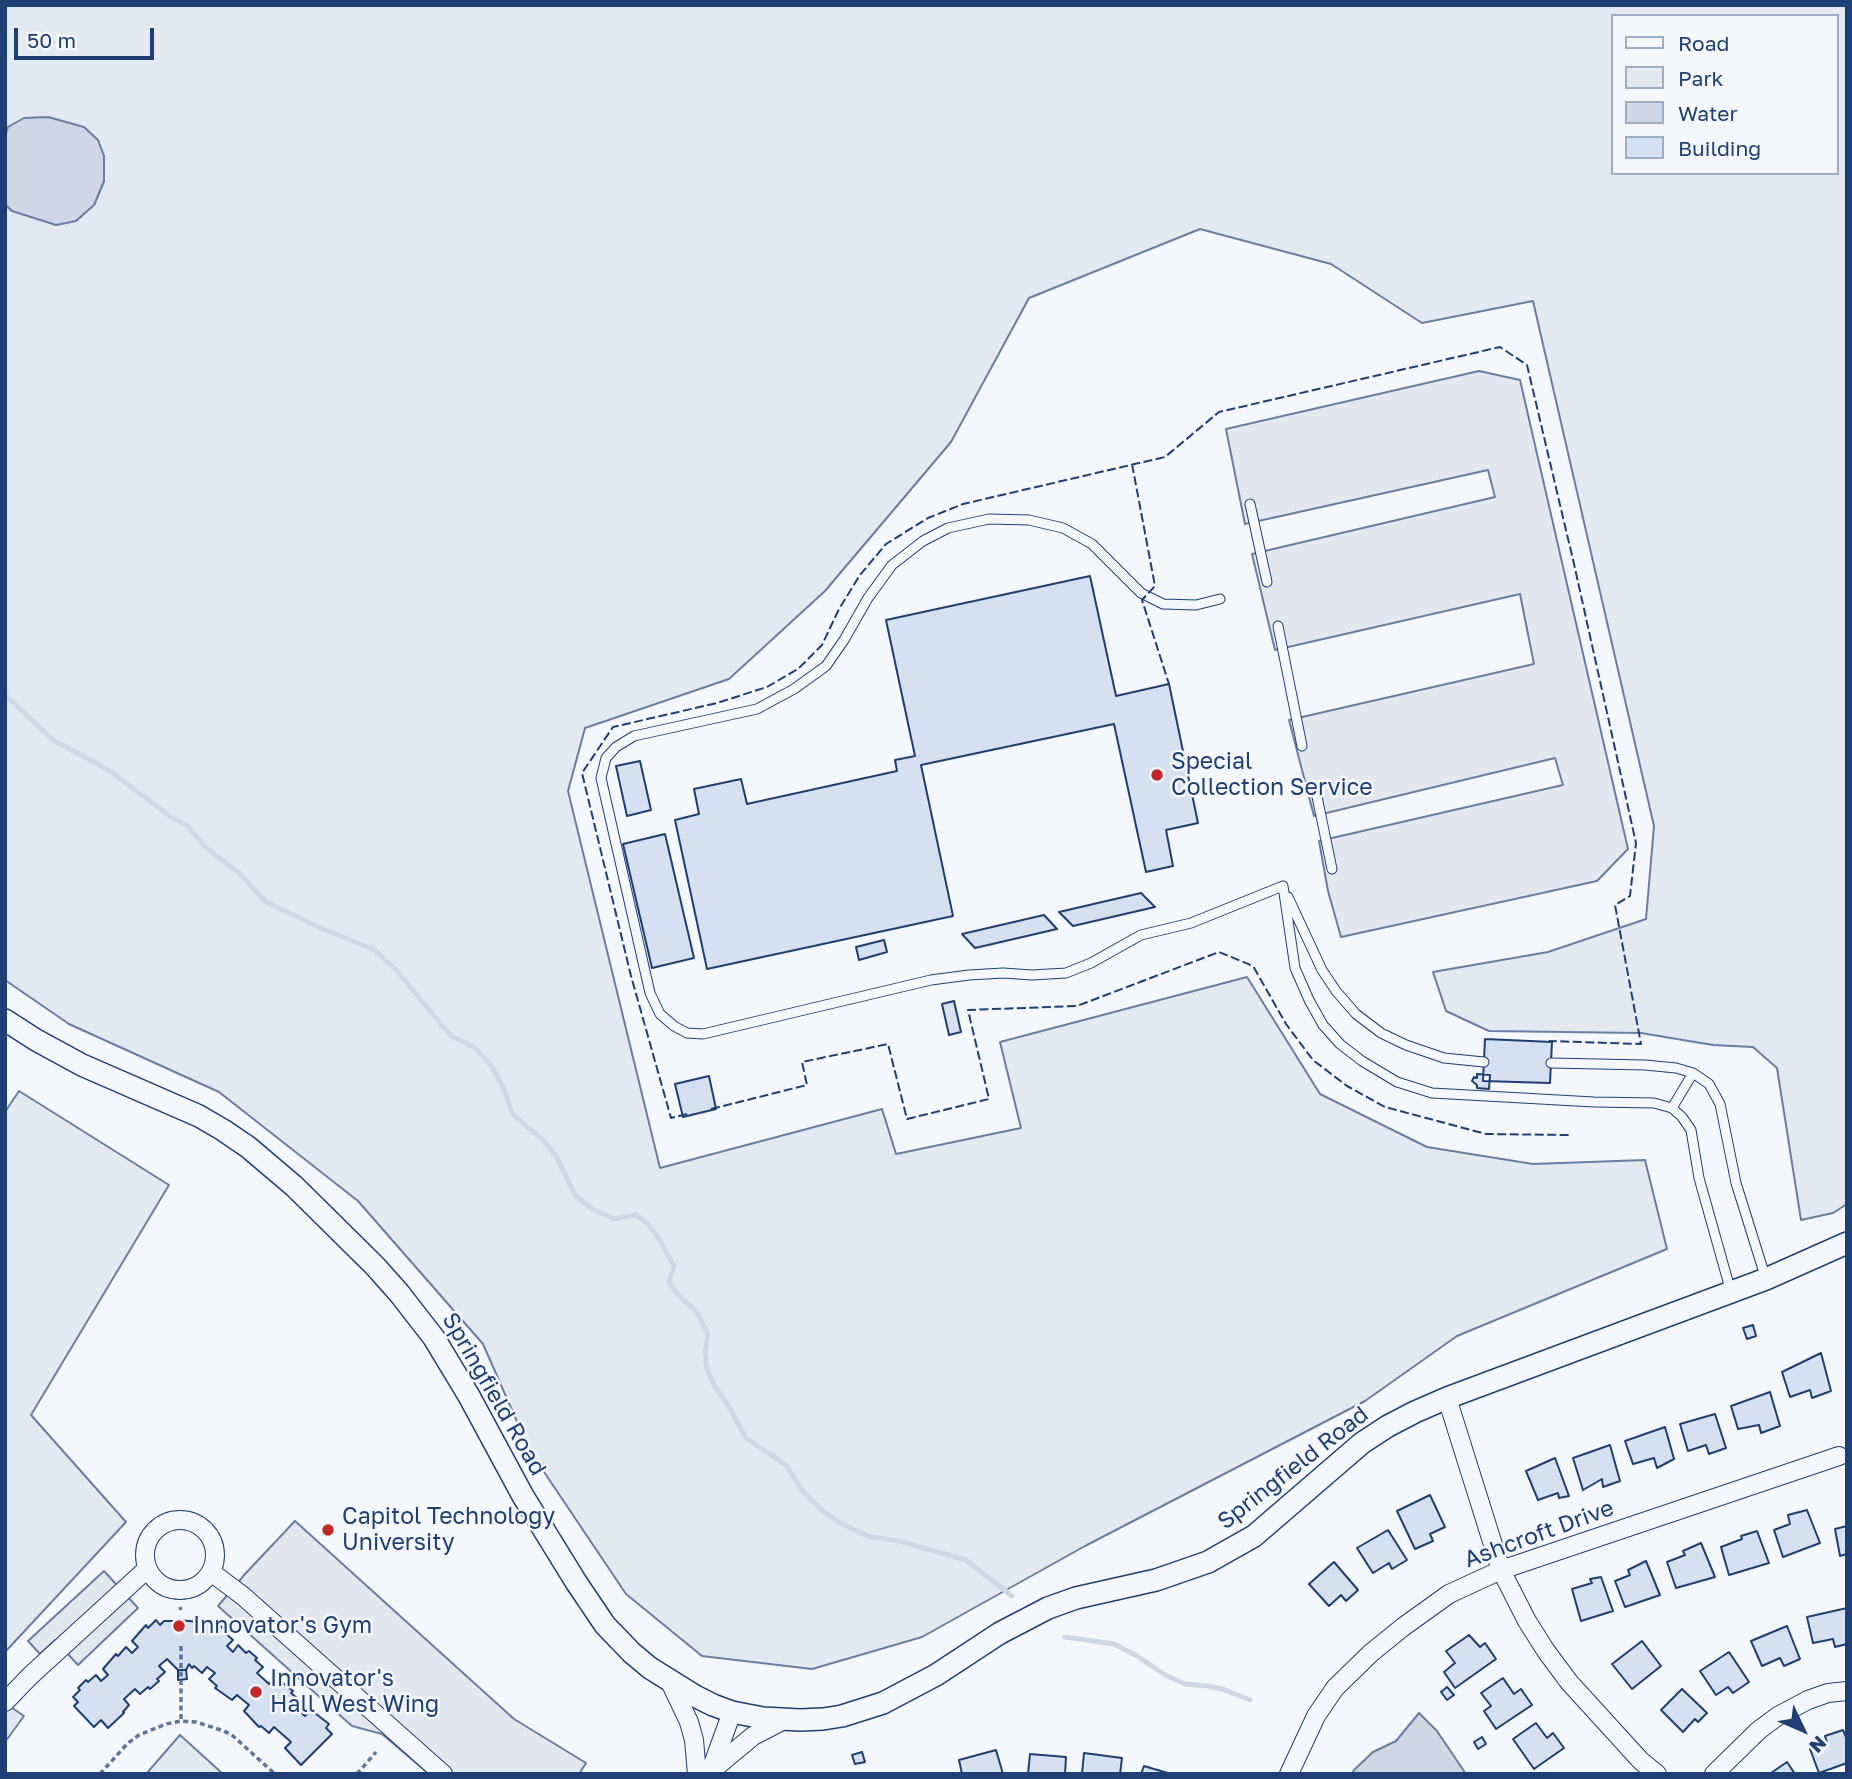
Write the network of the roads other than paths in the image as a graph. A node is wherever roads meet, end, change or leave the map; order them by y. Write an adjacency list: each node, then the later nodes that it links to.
1 (1250, 504): 2 (lane)
2 (1267, 582)
3 (1220, 599): 8 (lane)
4 (1278, 626): 5 (lane)
5 (1302, 746)
6 (1316, 792): 7 (lane)
7 (1332, 869)
8 (1283, 886): 10 (lane); 13 (lane)
9 (5, 1020): 22 (street, Springfield Road)
10 (1484, 1062)
11 (1551, 1063): 12 (lane)
12 (1693, 1073): 13 (lane); 15 (lane)
13 (1672, 1108): 16 (lane)
14 (1847, 1243): 15 (street, Springfield Road)
15 (1766, 1279): 16 (street, Springfield Road)
16 (1731, 1292): 17 (street, Springfield Road)
17 (1447, 1398): 20 (street); 26 (street, Springfield Road)
18 (1839, 1456): 20 (street, Ashcroft Drive)
19 (147, 1569): 21 (street); 21 (street); 24 (street)
20 (1501, 1570): 29 (street, Ashcroft Drive); 30 (street)
21 (211, 1572): 28 (street)
22 (670, 1682): 25 (street, Springfield Road); 27 (street)
23 (1847, 1691): 31 (street)
24 (5, 1702)
25 (732, 1712): 26 (street, Springfield Road); 27 (street)
26 (784, 1720): 27 (street)
27 (706, 1773)
28 (443, 1774)
29 (1289, 1774)
30 (1657, 1774)
31 (1714, 1774)

